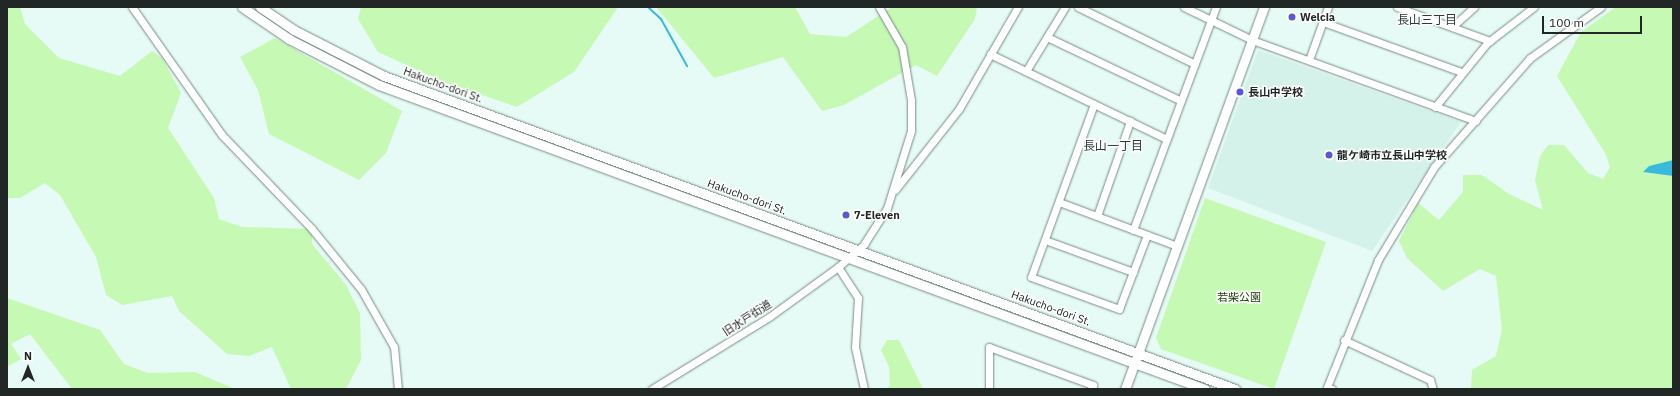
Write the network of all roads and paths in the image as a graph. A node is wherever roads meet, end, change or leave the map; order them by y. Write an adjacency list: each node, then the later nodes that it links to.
1 (132, 7): 49 (street)
2 (242, 7): 43 (main road, Hakucho-dori St.)
3 (260, 7): 42 (main road, Hakucho-dori St.)
4 (879, 7): 35 (street)
5 (1018, 7): 24 (street)
6 (1065, 7): 21 (street)
7 (1078, 7): 26 (street)
8 (1184, 7): 18 (street)
9 (1216, 7): 18 (street)
10 (1264, 7): 22 (main road)
11 (1328, 7): 19 (street)
12 (1397, 7): 20 (street)
13 (1474, 7): 20 (street)
14 (1534, 7): 23 (street)
15 (1586, 7): 17 (street)
16 (1601, 7): 17 (street)
17 (1588, 15): 32 (street)
18 (1211, 20): 22 (street); 26 (street)
19 (1323, 22): 25 (street); 28 (street)
20 (1452, 27): 23 (street)
21 (1047, 36): 27 (street); 29 (street)
22 (1252, 40): 25 (street); 41 (main road)
23 (1490, 41): 28 (street)
24 (990, 54): 27 (street); 35 (street)
25 (1309, 60): 31 (street)
26 (1195, 64): 29 (street)
27 (1026, 71): 30 (street)
28 (1461, 72): 31 (street)
29 (1181, 101): 34 (street)
30 (1094, 104): 33 (street); 36 (street)
31 (1435, 107): 32 (street)
32 (1474, 120): 46 (street)
33 (1130, 121): 34 (street); 37 (street)
34 (1167, 139): 38 (street)
35 (892, 195): 42 (street)
36 (1059, 202): 37 (street); 40 (street)
37 (1097, 216): 38 (street)
38 (1133, 230): 39 (street)
39 (1147, 235): 41 (street); 45 (street)
40 (1045, 240): 45 (street); 45 (street)
41 (1177, 246): 47 (main road)
42 (858, 251): 43 (street, 旧水戸街道); 47 (main road, Hakucho-dori St.)
43 (849, 258): 44 (street, 旧水戸街道); 48 (main road, Hakucho-dori St.)
44 (838, 267): 50 (street, 旧水戸街道); 51 (street)
45 (1133, 272)
46 (1344, 340): 57 (street); 58 (street)
47 (1138, 353): 48 (main road); 56 (main road, Hakucho-dori St.)
48 (1134, 364): 54 (main road); 55 (main road, Hakucho-dori St.)
49 (398, 389)
50 (652, 389)
51 (864, 389)
52 (989, 389): 53 (street)
53 (1091, 389)
54 (1125, 389)
55 (1205, 389)
56 (1235, 389)
57 (1332, 389)
58 (1433, 389)

